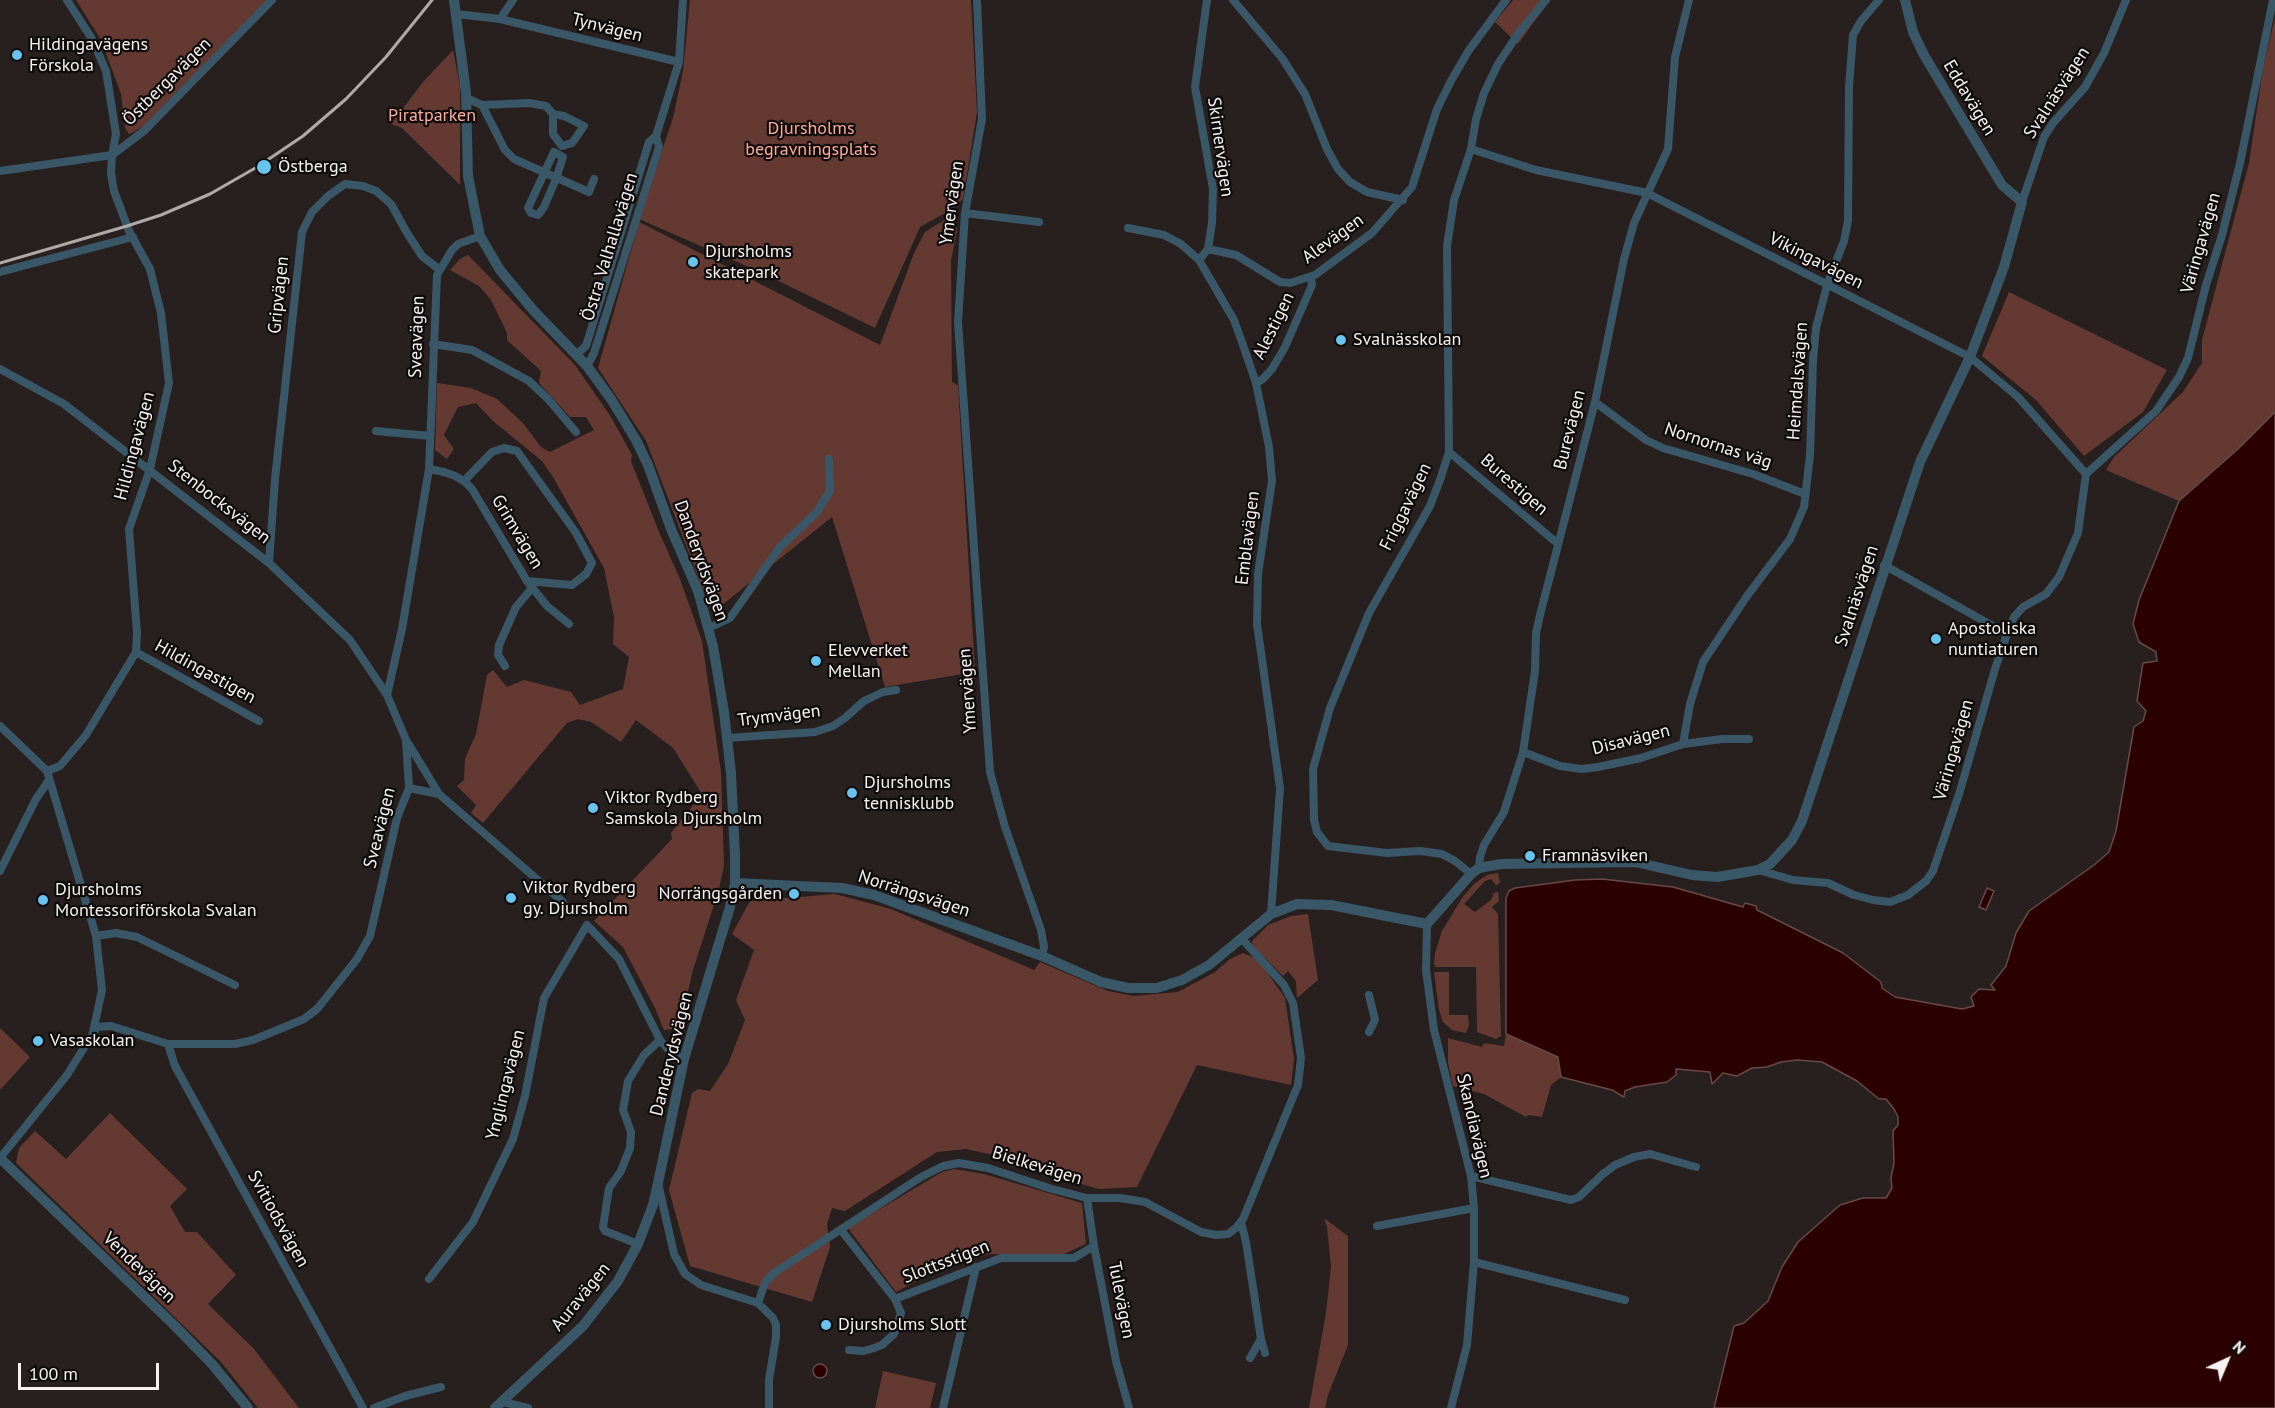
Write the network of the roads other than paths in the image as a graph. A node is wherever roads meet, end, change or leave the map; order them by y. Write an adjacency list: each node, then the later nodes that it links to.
1 (67, 0): 24 (street, Hildingavägen)
2 (272, 0): 24 (street, Östbergavägen)
3 (454, 0): 16 (street, Danderydsvägen)
4 (513, 0): 17 (street)
5 (682, 0): 18 (street, Östra Valhallavägen)
6 (977, 0): 32 (street, Ymervägen)
7 (1207, 0): 37 (street, Skirnervägen)
8 (1233, 0): 30 (street)
9 (1506, 0): 30 (street, Alevägen)
10 (1545, 0): 23 (street, Friggavägen)
11 (1689, 0): 29 (street, Burevägen)
12 (1879, 0): 42 (street, Heimdalsvägen)
13 (1905, 0): 31 (street, Eddavägen)
14 (2126, 0): 31 (street, Svalnäsvägen)
15 (2273, 0): 57 (street, Väringavägen)
16 (457, 14): 17 (street, Tynvägen); 19 (street, Danderydsvägen)
17 (500, 19): 18 (street, Tynvägen)
18 (679, 62): 22 (street, Östra Valhallavägen)
19 (466, 98): 20 (street); 35 (street, Danderydsvägen)
20 (482, 105): 21 (street); 26 (street)
21 (553, 114)
22 (656, 136): 44 (street, Östra Valhallavägen); 46 (street, Östra Valhallavägen)
23 (1471, 149): 29 (street, Vikingavägen); 53 (street, Friggavägen)
24 (112, 155): 25 (street, Östbergavägen); 36 (street, Hildingavägen)
25 (0, 171)
26 (543, 173): 27 (street); 27 (street); 27 (street)
27 (556, 179): 28 (street)
28 (594, 179)
29 (1647, 193): 42 (street, Vikingavägen); 49 (street, Burevägen)
30 (1403, 200): 41 (street, Alevägen)
31 (2022, 202): 45 (street, Svalnäsvägen)
32 (965, 213): 33 (street); 90 (street, Ymervägen)
33 (1040, 222)
34 (1128, 228): 38 (street, Emblavägen)
35 (480, 236): 39 (street, Sveavägen); 44 (street, Danderydsvägen)
36 (133, 237): 40 (street); 55 (street, Hildingavägen)
37 (1208, 249): 38 (street); 41 (street, Alevägen)
38 (1199, 260): 48 (street, Emblavägen)
39 (441, 270): 43 (street, Sveavägen); 61 (street, Gripvägen)
40 (0, 272)
41 (1311, 277): 48 (street, Alestigen)
42 (1827, 285): 45 (street, Vikingavägen); 59 (street, Heimdalsvägen)
43 (433, 344): 51 (street); 52 (street, Sveavägen)
44 (577, 354): 46 (street, Danderydsvägen)
45 (1970, 357): 57 (street, Vikingavägen); 62 (street, Svalnäsvägen)
46 (587, 366): 65 (street, Danderydsvägen)
47 (0, 369): 55 (street, Stenbocksvägen)
48 (1256, 383): 86 (street, Emblavägen)
49 (1595, 402): 59 (street, Nornornas väg); 60 (street, Burevägen)
50 (376, 431): 52 (street)
51 (576, 432)
52 (430, 436): 56 (street, Sveavägen)
53 (1449, 452): 60 (street, Burestigen); 82 (street, Friggavägen)
54 (829, 459): 65 (street)
55 (150, 469): 61 (street, Stenbocksvägen); 67 (street, Hildingavägen)
56 (429, 469): 58 (street); 70 (street, Sveavägen)
57 (2086, 474): 66 (street, Väringavägen)
58 (464, 481): 63 (street, Grimvägen); 63 (street)
59 (1805, 494): 76 (street, Heimdalsvägen)
60 (1557, 543): 77 (street, Burevägen)
61 (269, 563): 70 (street, Stenbocksvägen)
62 (1884, 565): 66 (street); 81 (street, Svalnäsvägen)
63 (529, 584): 64 (street, Grimvägen); 68 (street)
64 (569, 624)
65 (710, 628): 73 (street, Danderydsvägen)
66 (2007, 634): 81 (street, Väringavägen)
67 (136, 652): 71 (street, Hildingastigen); 78 (street)
68 (505, 666)
69 (896, 690): 73 (street, Trymvägen)
70 (387, 695): 75 (street, Sveavägen)
71 (259, 721)
72 (0, 726): 78 (street)
73 (727, 738): 84 (street, Danderydsvägen)
74 (1749, 739): 76 (street, Disavägen)
75 (406, 740): 79 (street, Sveavägen); 80 (street)
76 (1683, 744): 77 (street, Disavägen)
77 (1523, 752): 82 (street, Burevägen)
78 (48, 775): 83 (street); 88 (street)
79 (409, 788): 80 (street); 96 (street, Sveavägen)
80 (439, 794): 85 (street)
81 (1758, 870): 82 (street, Svalnäsvägen)
82 (1475, 871): 87 (street)
83 (0, 872)
84 (735, 883): 90 (street, Norrängsvägen); 97 (street, Danderydsvägen)
85 (563, 902)
86 (1272, 914): 87 (street); 89 (street)
87 (1427, 924): 100 (street, Skandiavägen)
88 (96, 936): 91 (street); 94 (street)
89 (1242, 939): 90 (street); 104 (street)
90 (1042, 956)
91 (235, 986)
92 (1370, 995): 93 (street)
93 (1369, 1032)
94 (92, 1033): 96 (street, Sveavägen); 98 (street)
95 (660, 1040): 97 (street); 107 (street); 111 (street, Ynglingavägen)
96 (168, 1044): 122 (street, Svitiodsvägen)
97 (684, 1059): 101 (street, Danderydsvägen)
98 (0, 1158): 121 (street, Vendevägen)
99 (1696, 1167): 100 (street)
100 (1471, 1176): 103 (street, Skandiavägen)
101 (658, 1183): 107 (street, Auravägen); 114 (street)
102 (1087, 1198): 104 (street, Bielkevägen); 106 (street, Bielkevägen); 108 (street, Tulevägen)
103 (1473, 1208): 105 (street); 109 (street, Skandiavägen)
104 (1241, 1222): 115 (street)
105 (1377, 1226)
106 (841, 1230): 112 (street); 114 (street, Bielkevägen)
107 (638, 1244): 120 (street, Auravägen)
108 (1094, 1246): 110 (street, Slottsstigen); 127 (street, Tulevägen)
109 (1474, 1262): 113 (street); 128 (street, Skandiavägen)
110 (976, 1267): 112 (street, Slottsstigen); 126 (street)
111 (429, 1279)
112 (895, 1299): 116 (street, Slottsstigen)
113 (1625, 1300)
114 (758, 1303): 125 (street)
115 (1261, 1339): 117 (street); 118 (street)
116 (849, 1350)
117 (1264, 1353)
118 (1251, 1358)
119 (441, 1387): 123 (street)
120 (499, 1405): 124 (street)
121 (248, 1408)
122 (363, 1408)
123 (374, 1408)
124 (528, 1408)
125 (769, 1408)
126 (943, 1408)
127 (1129, 1408)
128 (1451, 1408)

